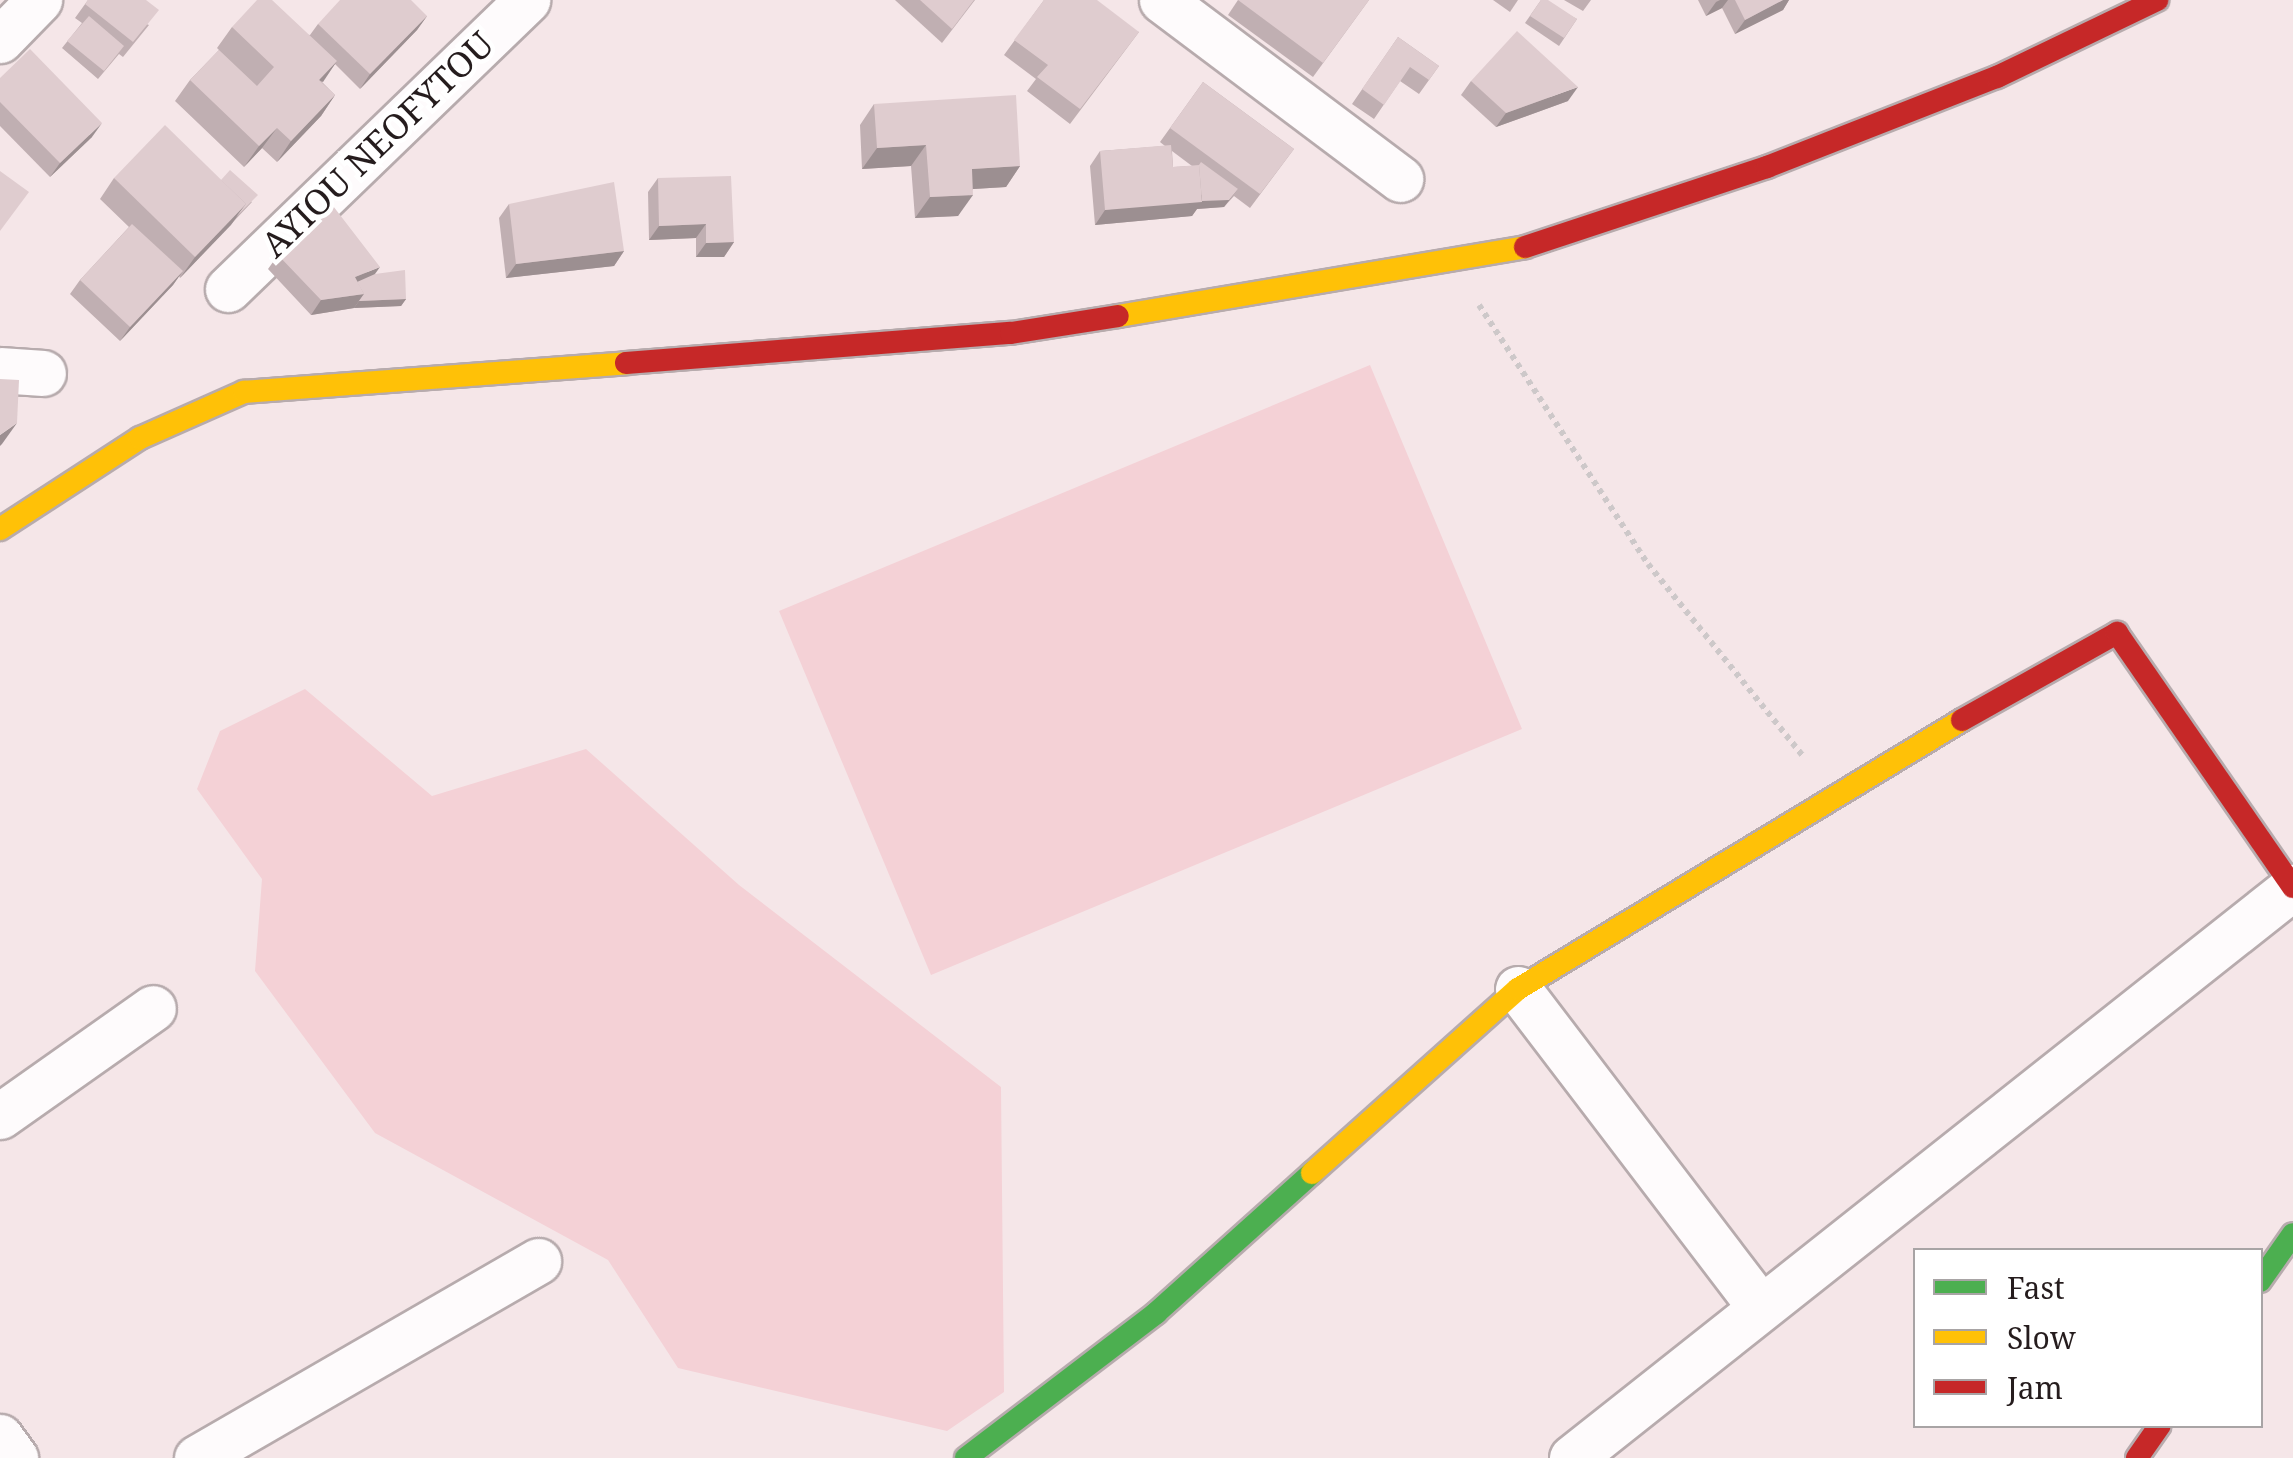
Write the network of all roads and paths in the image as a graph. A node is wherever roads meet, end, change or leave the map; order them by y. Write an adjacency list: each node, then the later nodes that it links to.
1 (40, 0): 5 (street)
2 (527, 0): 8 (street, AYIOU NEOFYTOU)
3 (1162, 0): 6 (street)
4 (2157, 0): 7 (street)
5 (0, 40)
6 (1400, 179)
7 (1454, 261): 9 (street); 10 (path)
8 (228, 288)
9 (0, 528)
10 (1833, 792): 11 (street); 12 (street)
11 (2293, 887): 18 (street)
12 (1518, 989): 18 (street); 23 (street)
13 (153, 1008): 14 (street)
14 (7, 1096)
15 (2293, 1234): 17 (street)
16 (538, 1261): 22 (street)
17 (2263, 1277)
18 (1758, 1304): 24 (street)
19 (2158, 1428): 25 (street)
20 (0, 1437): 21 (street)
21 (15, 1458)
22 (197, 1458)
23 (966, 1458)
24 (1572, 1458)
25 (2136, 1458)

